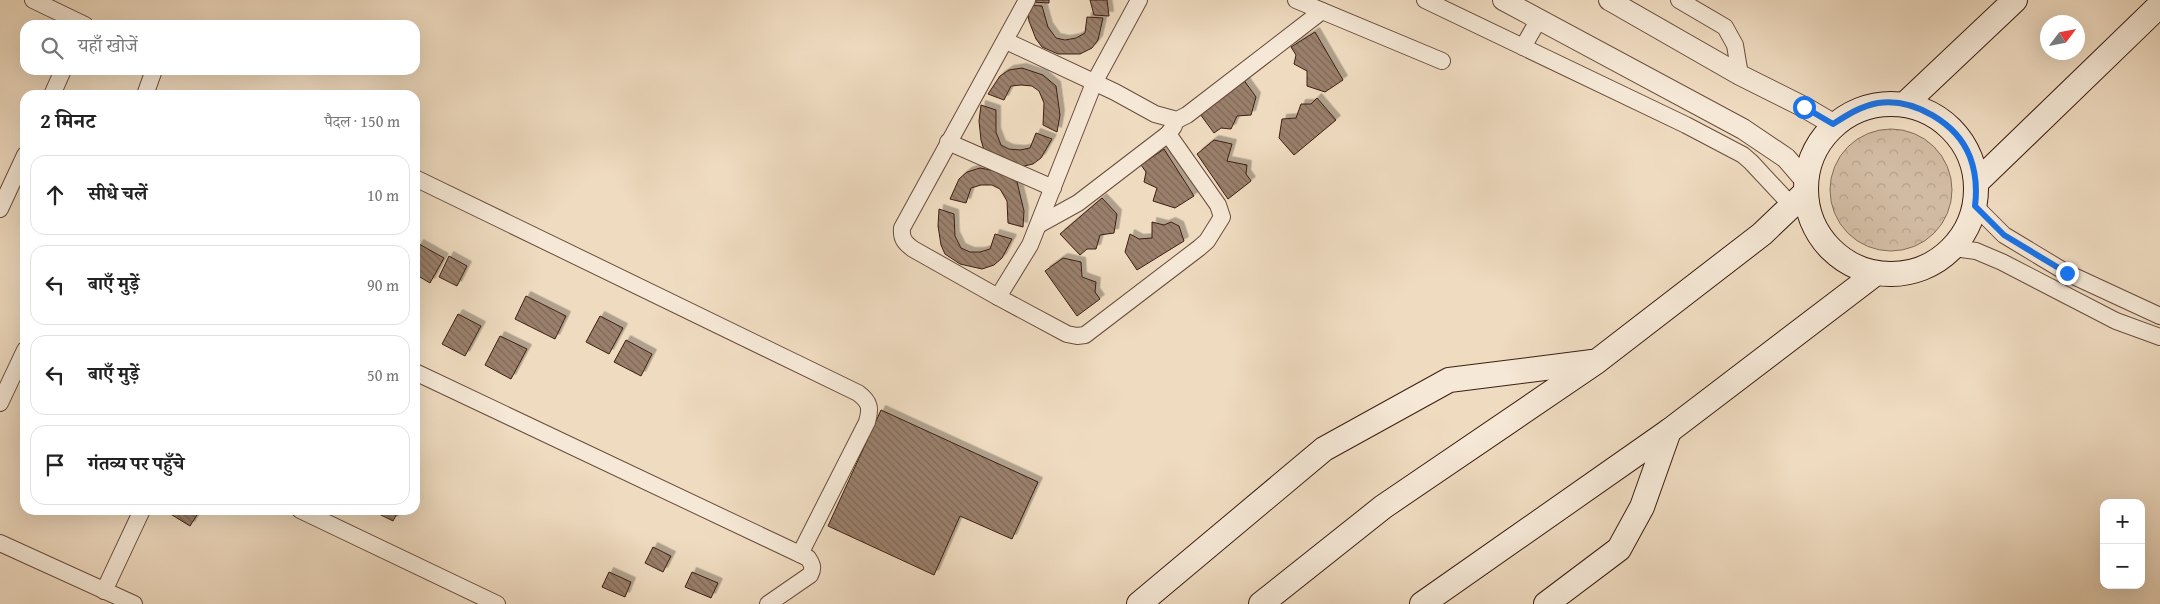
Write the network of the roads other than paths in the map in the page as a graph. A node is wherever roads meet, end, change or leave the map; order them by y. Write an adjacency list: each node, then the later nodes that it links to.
1 (33, 0): 13 (street)
2 (1027, 0): 16 (street)
3 (1139, 0): 22 (street)
4 (1298, 0): 11 (street)
5 (1425, 0): 17 (street)
6 (1503, 0): 12 (street)
7 (1609, 0): 21 (street)
8 (1679, 0): 21 (street)
9 (2015, 0): 25 (main road)
10 (2160, 5): 15 (main road)
11 (1322, 11): 18 (street); 26 (street)
12 (1539, 18): 17 (street); 34 (street)
13 (74, 20)
14 (2160, 20): 15 (street)
15 (2130, 34): 35 (main road)
16 (1006, 41): 22 (street); 29 (street)
17 (1523, 47): 34 (street)
18 (1442, 61)
19 (61, 75): 23 (street)
20 (152, 75): 24 (street)
21 (1740, 75): 27 (street)
22 (1094, 83): 26 (street); 33 (street)
23 (54, 90)
24 (147, 90)
25 (1905, 104): 27 (main road); 35 (main road)
26 (1178, 120): 28 (street)
27 (1833, 124): 34 (main road)
28 (1168, 134): 37 (street); 40 (street)
29 (948, 142): 33 (street); 40 (street)
30 (20, 163): 32 (street)
31 (420, 180): 51 (street)
32 (5, 186): 36 (street)
33 (1053, 188): 37 (street)
34 (1800, 193): 39 (main road); 44 (main road)
35 (1976, 195): 38 (main road); 41 (street)
36 (0, 210)
37 (1040, 224): 40 (street)
38 (1954, 248): 39 (main road); 42 (street)
39 (1875, 274): 47 (main road)
40 (998, 298)
41 (2160, 316)
42 (2160, 337)
43 (20, 361): 46 (street)
44 (1596, 362): 56 (main road); 57 (main road)
45 (420, 374): 51 (street)
46 (0, 404)
47 (1669, 431): 58 (main road); 59 (main road)
48 (140, 515): 52 (street)
49 (310, 515): 54 (street)
50 (0, 543): 52 (street)
51 (800, 554): 55 (street)
52 (104, 591): 53 (street)
53 (134, 604)
54 (497, 604)
55 (768, 604)
56 (1139, 604)
57 (1261, 604)
58 (1422, 604)
59 (1546, 604)

